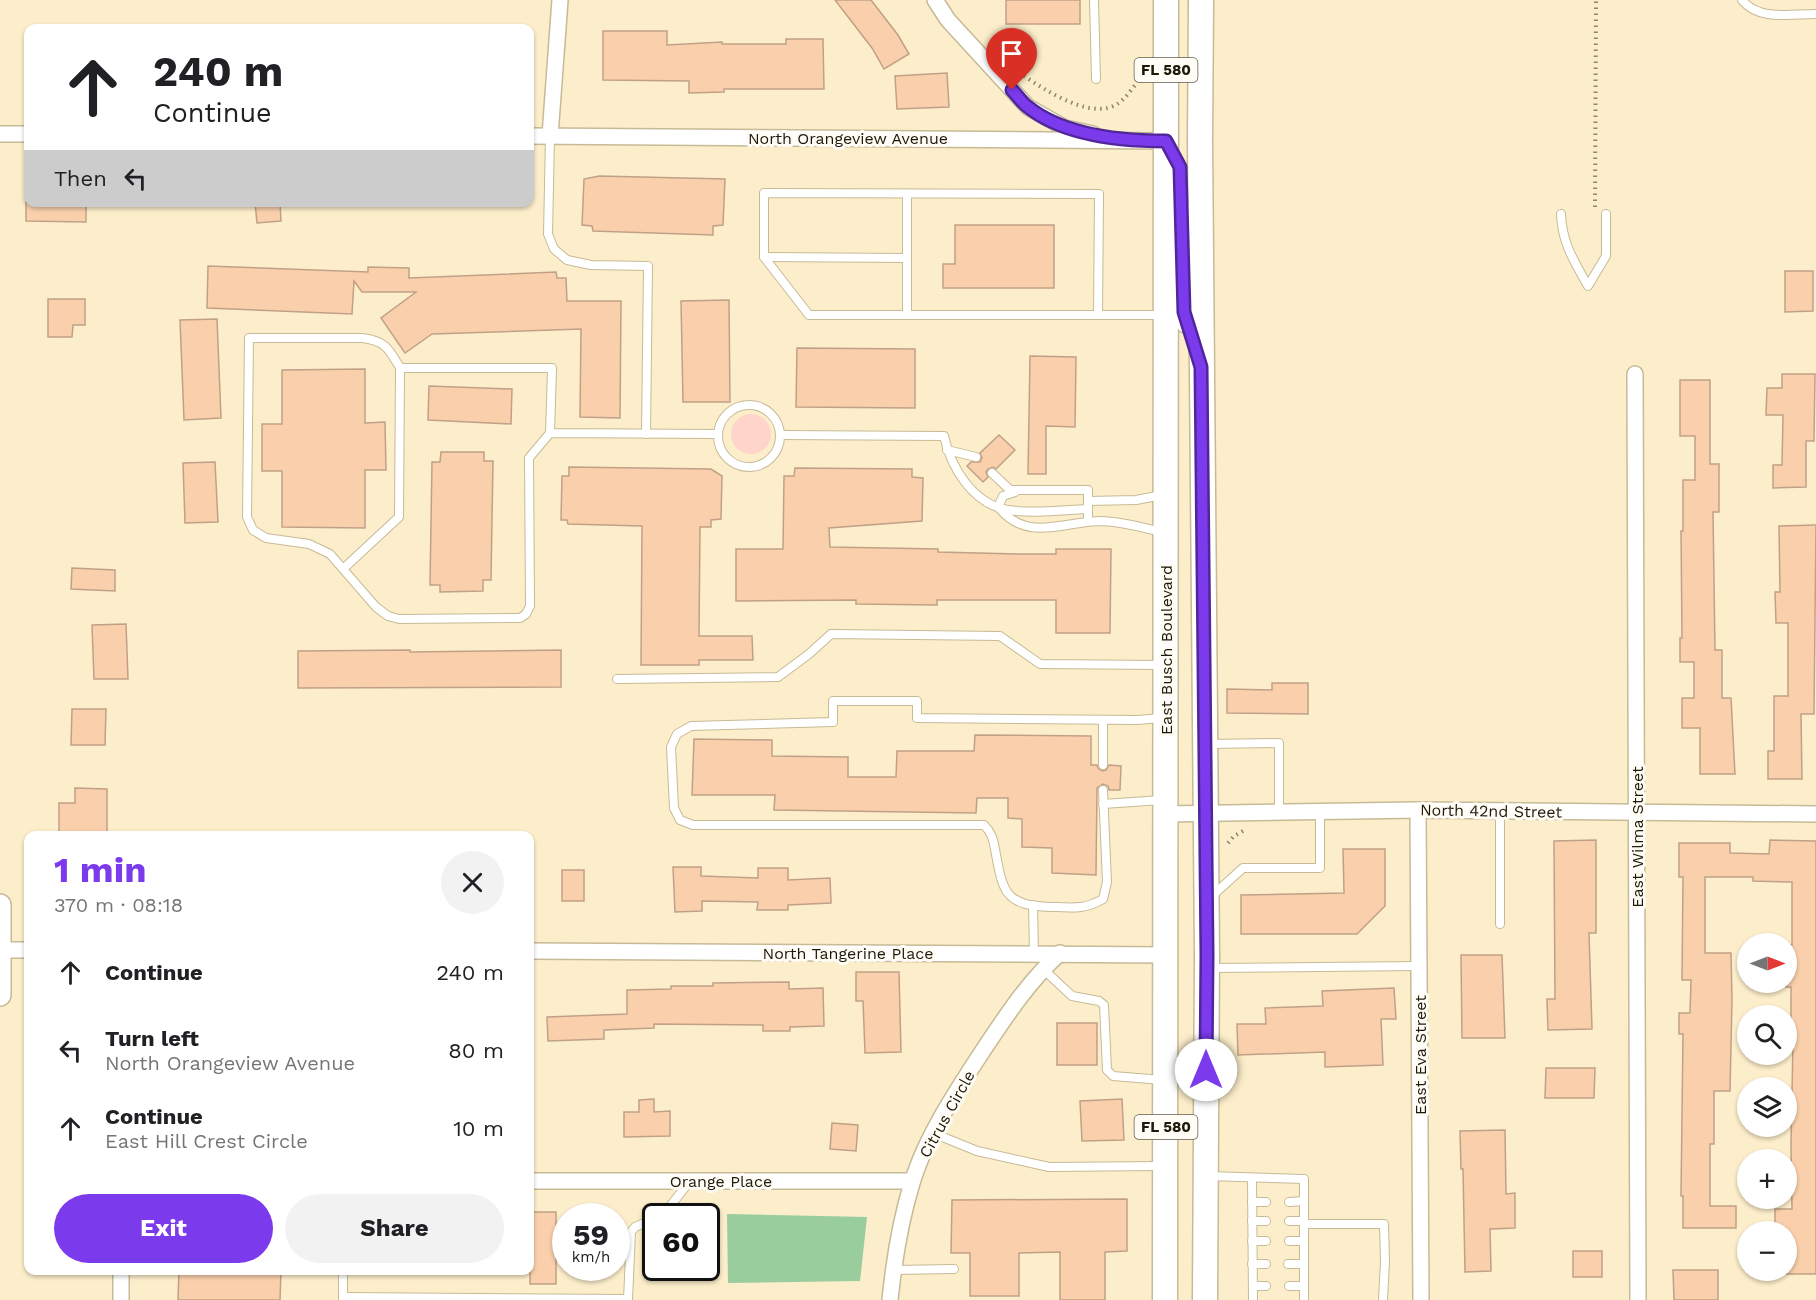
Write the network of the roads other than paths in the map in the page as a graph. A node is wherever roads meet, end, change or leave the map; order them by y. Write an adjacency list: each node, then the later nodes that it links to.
1 (560, 0): 12 (street)
2 (935, 0): 13 (street)
3 (1094, 0): 8 (lane)
4 (1166, 0): 14 (main road, East Busch Boulevard / FL 580)
5 (1201, 0): 23 (main road, FL 580)
6 (1742, 0): 7 (lane)
7 (1816, 14)
8 (1096, 80)
9 (0, 134): 10 (street)
10 (24, 134)
11 (534, 136): 12 (street, North Orangeview Avenue)
12 (550, 136): 13 (street, North Orangeview Avenue); 27 (lane)
13 (1124, 140): 14 (street, North Orangeview Avenue)
14 (1166, 141): 22 (main road, East Busch Boulevard / FL 580); 23 (main road)
15 (907, 194): 18 (lane); 19 (lane); 21 (lane)
16 (1561, 214): 17 (lane)
17 (1606, 214)
18 (764, 257): 19 (lane); 20 (lane)
19 (907, 258): 20 (lane)
20 (907, 315): 21 (lane)
21 (1098, 315): 22 (lane)
22 (1166, 315): 34 (main road, East Busch Boulevard / FL 580)
23 (1201, 367): 44 (main road, FL 580)
24 (400, 368): 26 (lane); 39 (lane); 39 (lane)
25 (1635, 374): 54 (street, East Wilma Street)
26 (550, 434): 27 (lane); 39 (lane)
27 (646, 434): 28 (lane)
28 (717, 434): 29 (lane); 29 (lane)
29 (780, 435): 30 (lane)
30 (947, 450): 31 (lane); 36 (lane)
31 (976, 457)
32 (992, 473): 33 (lane)
33 (1018, 491): 35 (lane); 36 (lane)
34 (1166, 494): 35 (lane); 38 (main road, East Busch Boulevard / FL 580)
35 (1088, 505): 36 (lane); 37 (lane)
36 (998, 507): 37 (lane)
37 (1088, 521): 38 (lane)
38 (1166, 534): 40 (main road, East Busch Boulevard / FL 580)
39 (343, 569)
40 (1166, 665): 41 (lane); 42 (main road, East Busch Boulevard / FL 580)
41 (617, 680)
42 (1166, 718): 43 (lane); 48 (main road, East Busch Boulevard / FL 580)
43 (1103, 720): 45 (lane); 58 (lane)
44 (1204, 744): 50 (lane); 53 (main road, FL 580)
45 (1103, 765)
46 (1103, 790): 47 (lane)
47 (1104, 804): 48 (lane); 58 (lane)
48 (1166, 807): 53 (street, North 42nd Street); 65 (main road, East Busch Boulevard / FL 580)
49 (1418, 810): 51 (street, North 42nd Street); 52 (street, North 42nd Street); 66 (street, East Eva Street)
50 (1279, 811): 51 (street, North 42nd Street); 53 (street, North 42nd Street)
51 (1320, 811): 56 (lane)
52 (1500, 811): 54 (street, North 42nd Street); 59 (lane)
53 (1205, 812): 56 (main road, FL 580)
54 (1638, 813): 55 (street, North 42nd Street); 114 (street, East Wilma Street)
55 (1816, 814)
56 (1206, 901): 67 (main road, FL 580)
57 (0, 904): 60 (street)
58 (1033, 905): 63 (lane)
59 (1500, 924)
60 (0, 950): 61 (street); 69 (street)
61 (24, 950)
62 (534, 951): 63 (street, North Tangerine Place)
63 (1034, 953): 64 (street, North Tangerine Place)
64 (1060, 953): 65 (street, North Tangerine Place); 68 (street, Citrus Circle)
65 (1166, 954): 70 (main road, East Busch Boulevard / FL 580)
66 (1419, 966): 67 (lane); 113 (street, East Eva Street)
67 (1207, 968): 73 (main road, FL 580)
68 (1043, 969): 70 (lane); 71 (street, Citrus Circle)
69 (0, 995)
70 (1166, 1081): 72 (main road, East Busch Boulevard / FL 580)
71 (933, 1134): 72 (lane); 77 (street, Citrus Circle)
72 (1166, 1166): 108 (main road, East Busch Boulevard / FL 580)
73 (1206, 1176): 74 (lane); 109 (main road, FL 580)
74 (1252, 1178): 78 (lane); 79 (lane)
75 (534, 1181): 76 (street, Orange Place)
76 (690, 1181): 77 (street, Orange Place); 82 (lane)
77 (912, 1181): 97 (street, Citrus Circle)
78 (1304, 1201): 81 (lane); 86 (lane)
79 (1252, 1202): 80 (lane); 83 (lane)
80 (1266, 1202)
81 (1289, 1202)
82 (673, 1203)
83 (1252, 1221): 84 (lane); 88 (lane)
84 (1266, 1221)
85 (1289, 1221): 86 (lane)
86 (1304, 1223): 91 (lane); 112 (lane)
87 (642, 1224): 106 (lane)
88 (1252, 1241): 89 (lane); 92 (lane)
89 (1266, 1241)
90 (1289, 1241): 91 (lane)
91 (1304, 1241): 95 (lane)
92 (1252, 1264): 93 (lane); 100 (lane)
93 (1266, 1264)
94 (1288, 1264): 95 (lane)
95 (1304, 1264): 103 (lane)
96 (954, 1269): 97 (lane)
97 (893, 1270): 107 (street, Citrus Circle)
98 (121, 1275): 105 (street)
99 (343, 1275): 104 (lane)
100 (1253, 1286): 101 (lane); 110 (lane)
101 (1266, 1286)
102 (1289, 1286): 103 (lane)
103 (1304, 1286): 111 (lane)
104 (343, 1298): 106 (lane)
105 (121, 1300)
106 (628, 1300)
107 (890, 1300)
108 (1165, 1300)
109 (1205, 1300)
110 (1253, 1300)
111 (1304, 1300)
112 (1383, 1300)
113 (1421, 1300)
114 (1638, 1300)

